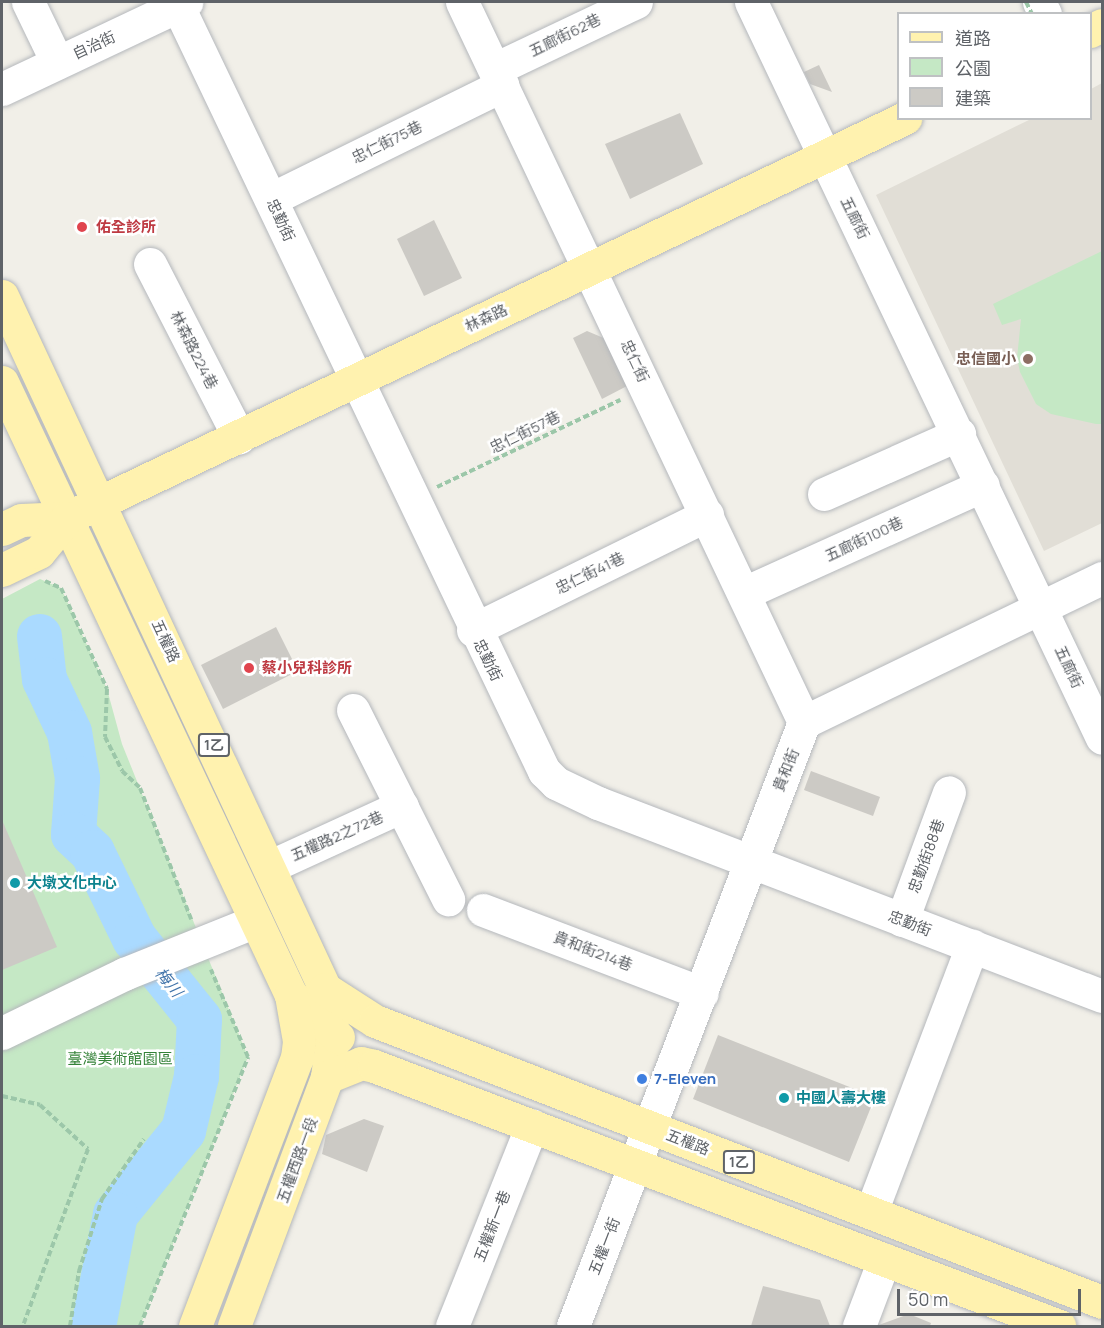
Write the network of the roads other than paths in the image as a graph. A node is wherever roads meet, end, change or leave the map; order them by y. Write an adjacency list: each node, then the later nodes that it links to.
1 (28, 2): 6 (street)
2 (462, 2): 7 (street, 忠仁街)
3 (636, 2): 7 (street, 五廊街62巷)
4 (751, 2): 10 (street, 五廊街)
5 (180, 3): 6 (street, 自治街); 11 (street, 忠勤街)
6 (57, 62): 8 (street, 自治街)
7 (499, 77): 11 (street, 忠仁街75巷); 13 (street, 忠仁街)
8 (2, 89)
9 (902, 120): 10 (main road, 林森路)
10 (826, 157): 13 (main road, 林森路); 17 (street, 五廊街)
11 (271, 199): 15 (street, 忠勤街)
12 (150, 264): 18 (street, 林森路224巷)
13 (591, 268): 15 (main road, 林森路); 22 (street, 忠仁街)
14 (2, 296): 21 (main road, 五權路 / 1乙)
15 (356, 380): 18 (main road, 林森路); 29 (street, 忠勤街)
16 (2, 382): 23 (main road, 1乙)
17 (959, 434): 19 (street, 五廊街); 20 (street)
18 (239, 437): 21 (main road, 林森路)
19 (983, 484): 27 (street, 五廊街100巷); 28 (street, 五廊街)
20 (824, 495)
21 (99, 502): 23 (main road, 林森路); 36 (main road, 五權路 / 1乙)
22 (707, 515): 27 (street, 忠仁街); 29 (street, 忠仁街41巷)
23 (67, 518): 24 (main road); 25 (main road); 40 (main road, 1乙)
24 (2, 529)
25 (2, 570)
26 (1102, 578): 28 (street)
27 (744, 593): 31 (street, 忠仁街)
28 (1041, 607): 31 (street); 32 (street, 五廊街)
29 (473, 630): 35 (street, 忠勤街)
30 (353, 710): 34 (street, 五權路2之72巷)
31 (804, 723): 35 (street, 貴和街)
32 (1102, 738)
33 (950, 792): 39 (street, 忠勤街88巷)
34 (402, 806): 36 (street, 五權路2之72巷); 37 (street, 五權路2之72巷)
35 (751, 862): 39 (street, 忠勤街); 43 (street, 貴和街)
36 (271, 866): 42 (main road, 五權路 / 1乙)
37 (448, 899)
38 (483, 910): 43 (street, 貴和街214巷)
39 (902, 920): 41 (street, 忠勤街)
40 (256, 921): 44 (main road, 1乙); 47 (street)
41 (972, 946): 45 (street, 忠勤街); 55 (street)
42 (325, 988): 46 (main road, 五權路 / 1乙); 48 (main road, 五權路 / 1乙)
43 (702, 993): 53 (street, 貴和街)
44 (291, 995): 48 (main road, 1乙); 49 (main road)
45 (1102, 996)
46 (375, 1021): 48 (main road); 53 (main road, 五權路 / 1乙)
47 (2, 1032)
48 (333, 1033): 49 (main road); 50 (main road, 1乙); 51 (main road, 五權西路一段)
49 (297, 1058): 59 (main road)
50 (361, 1063): 51 (main road); 52 (main road, 1乙)
51 (327, 1077): 58 (main road, 五權西路一段)
52 (532, 1125): 54 (main road, 1乙); 60 (street, 五權新一巷)
53 (650, 1127): 54 (street, 五權一街); 55 (main road, 五權路 / 1乙)
54 (635, 1165): 56 (main road, 1乙); 61 (street, 五權一街)
55 (871, 1212): 57 (main road, 五權路 / 1乙)
56 (884, 1260): 62 (street); 63 (main road, 1乙)
57 (1102, 1302)
58 (241, 1324)
59 (195, 1326)
60 (452, 1326)
61 (573, 1326)
62 (859, 1326)
63 (1059, 1326)

